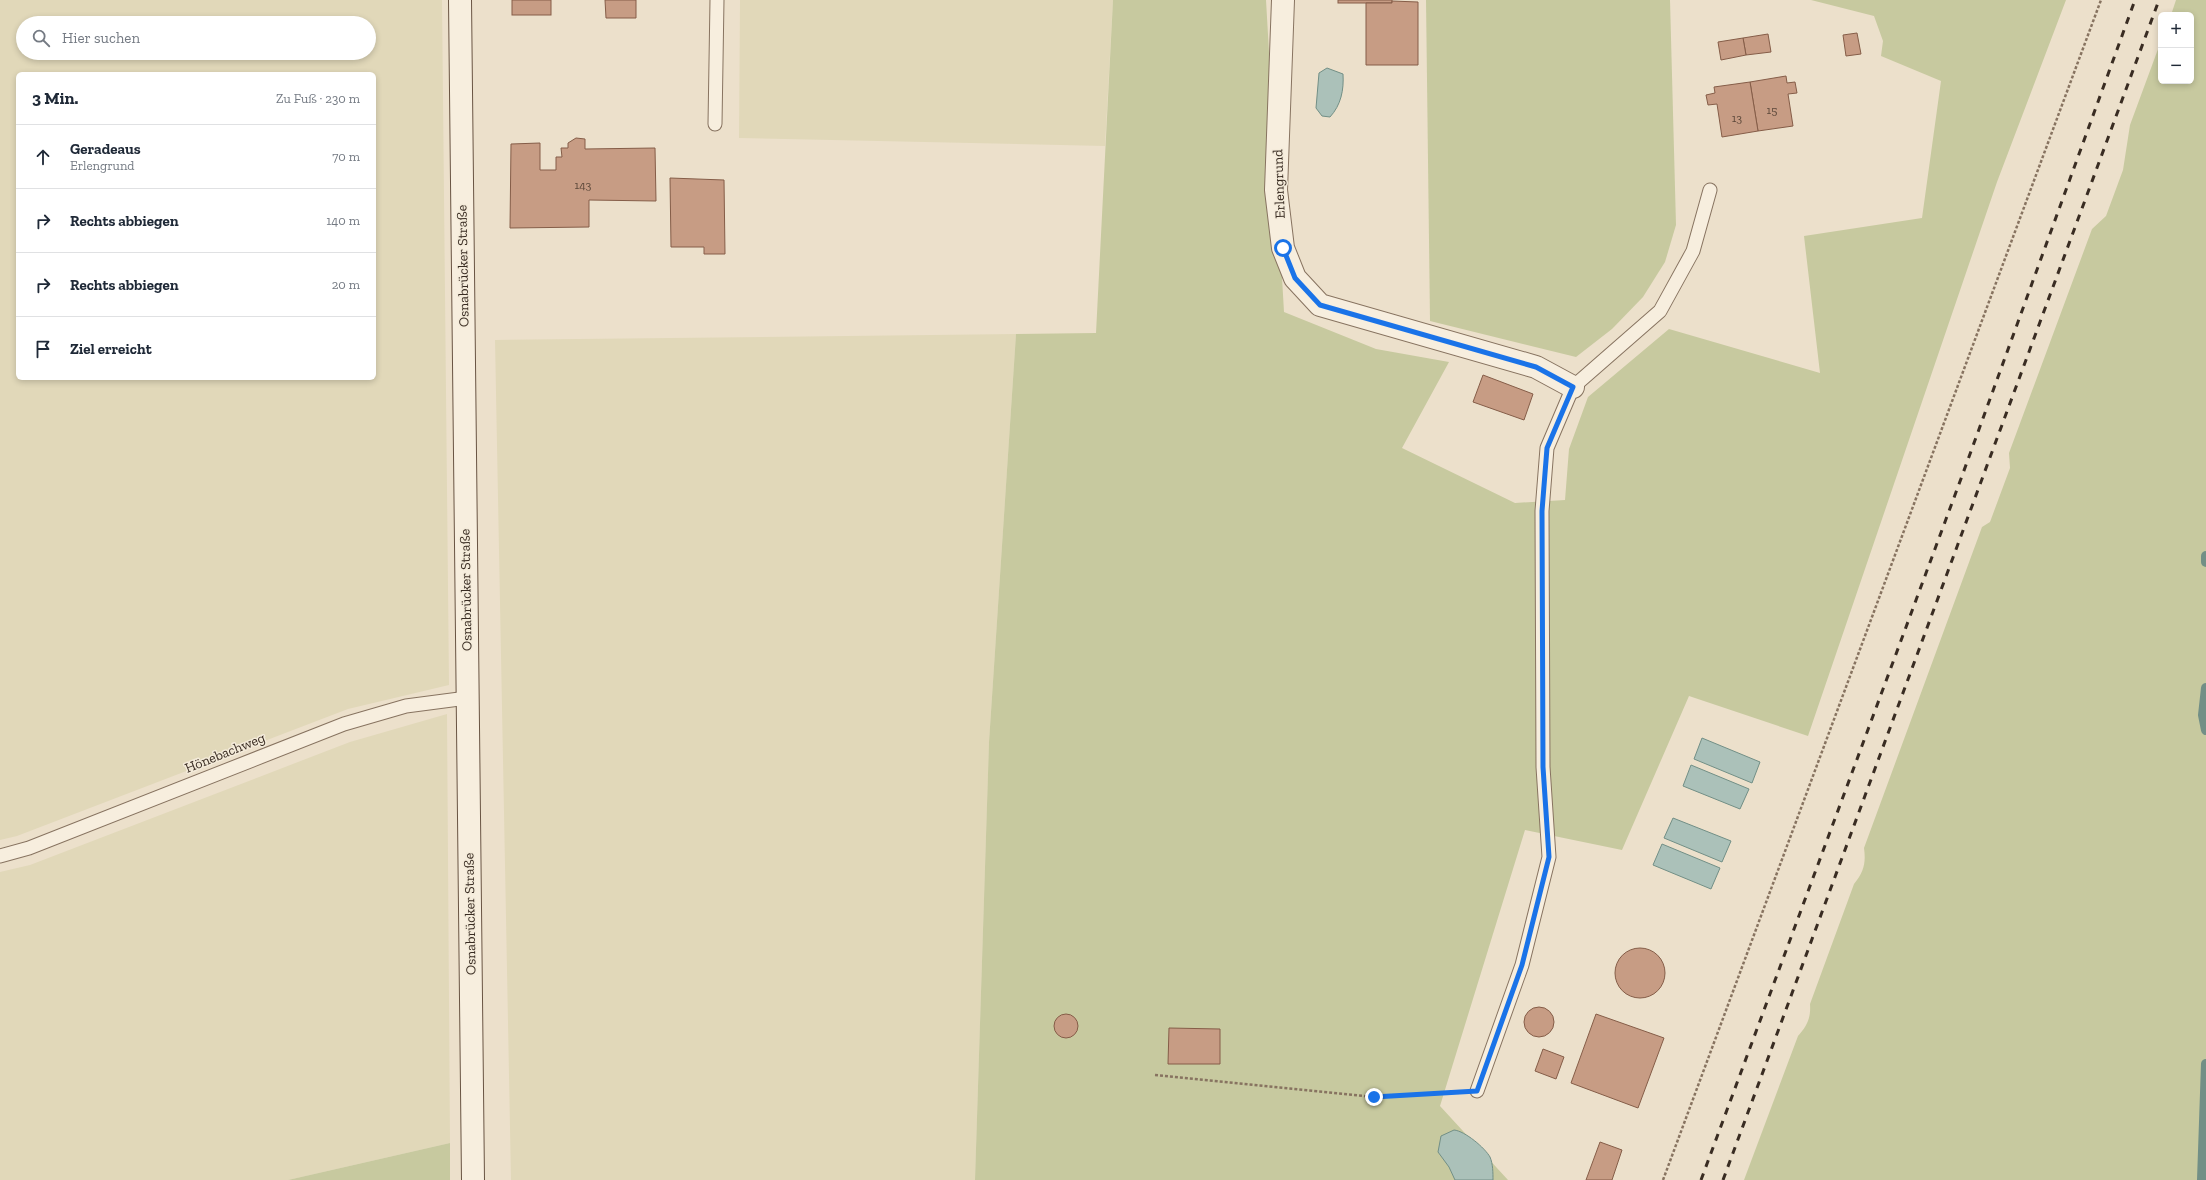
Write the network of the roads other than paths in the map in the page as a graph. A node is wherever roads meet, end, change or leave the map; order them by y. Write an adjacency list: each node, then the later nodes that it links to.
1 (460, 0): 7 (main road, Osnabrücker Straße)
2 (717, 0): 4 (lane)
3 (1283, 0): 6 (main road, Erlengrund)
4 (715, 124)
5 (1710, 190): 6 (lane)
6 (1573, 387): 9 (lane)
7 (467, 698): 8 (lane, Hönebachweg); 10 (main road, Osnabrücker Straße)
8 (0, 856)
9 (1477, 1091)
10 (473, 1180)

